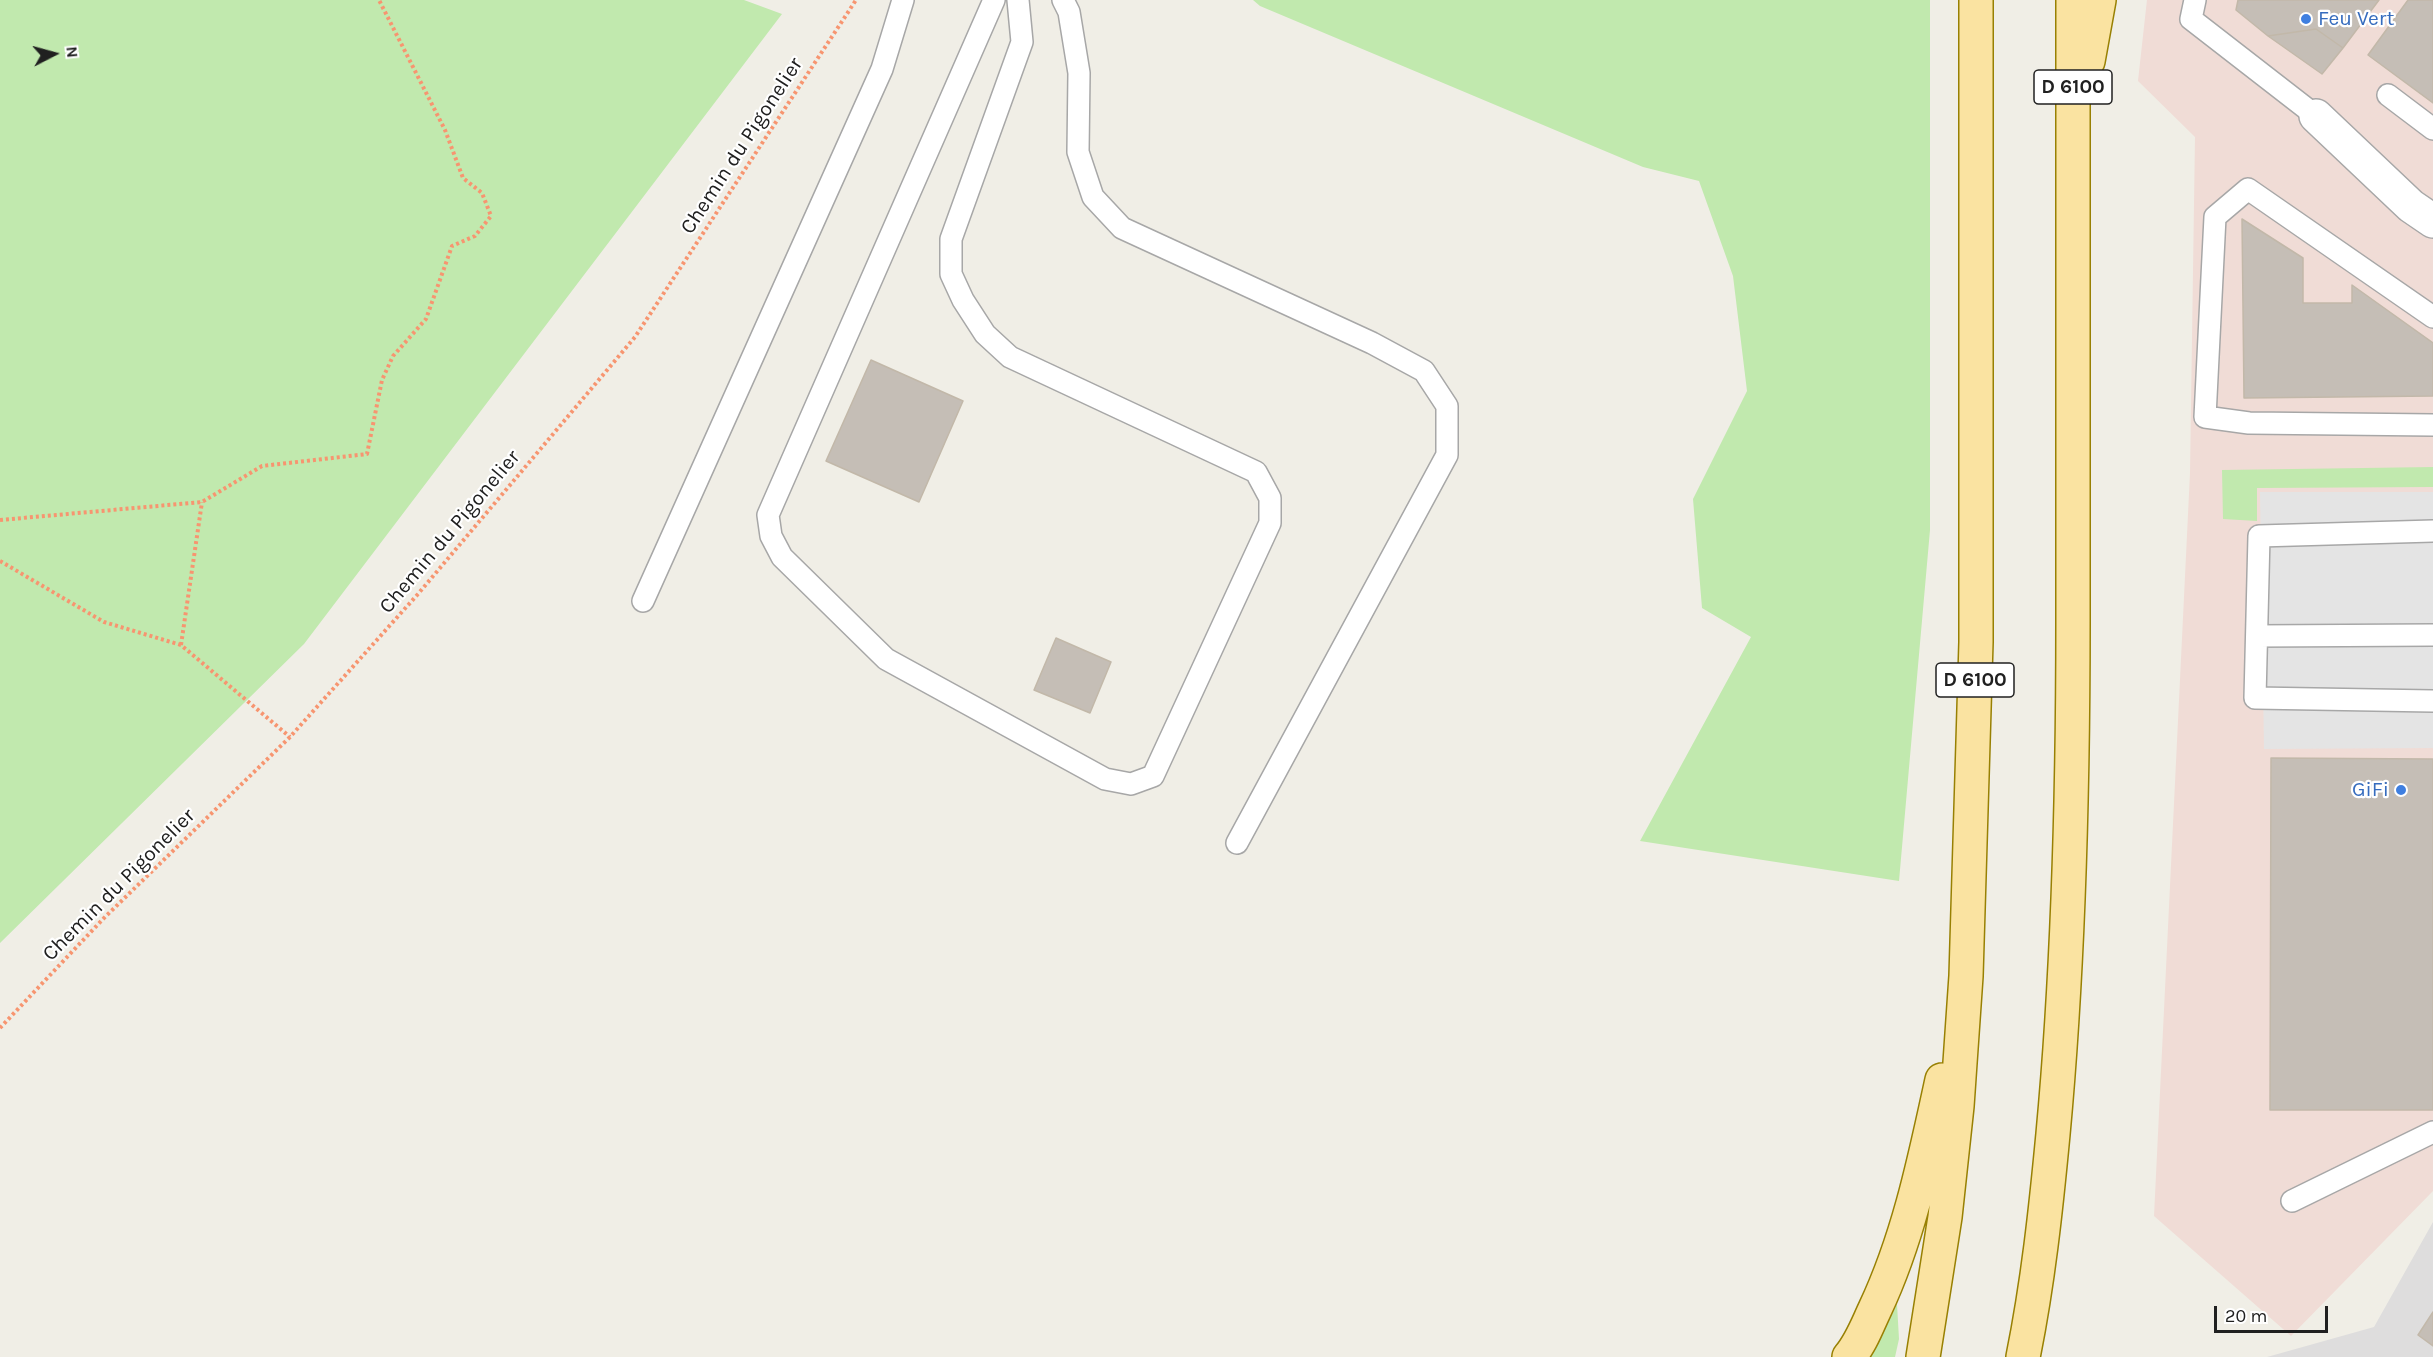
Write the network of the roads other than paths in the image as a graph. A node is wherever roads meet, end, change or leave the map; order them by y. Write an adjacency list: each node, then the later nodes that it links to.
1 (903, 0): 17 (lane)
2 (994, 0): 3 (lane)
3 (1018, 0)
4 (1063, 0): 21 (lane)
5 (1976, 0): 22 (main road, D 6100)
6 (2073, 0): 12 (main road, D 6100)
7 (2099, 0): 12 (main road)
8 (2195, 0): 10 (lane)
9 (2388, 95): 11 (lane)
10 (2316, 116): 13 (street)
11 (2433, 129)
12 (2073, 136): 27 (main road, D 6100)
13 (2433, 221)
14 (2433, 317): 15 (lane)
15 (2433, 425)
16 (2433, 531): 19 (lane)
17 (643, 601)
18 (2433, 634): 19 (lane)
19 (2256, 636): 20 (lane)
20 (2433, 701)
21 (1237, 843)
22 (1966, 976): 25 (main road); 26 (main road, D 6100)
23 (2433, 1132): 24 (lane)
24 (2292, 1201)
25 (1849, 1357)
26 (1923, 1357)
27 (2023, 1357)

